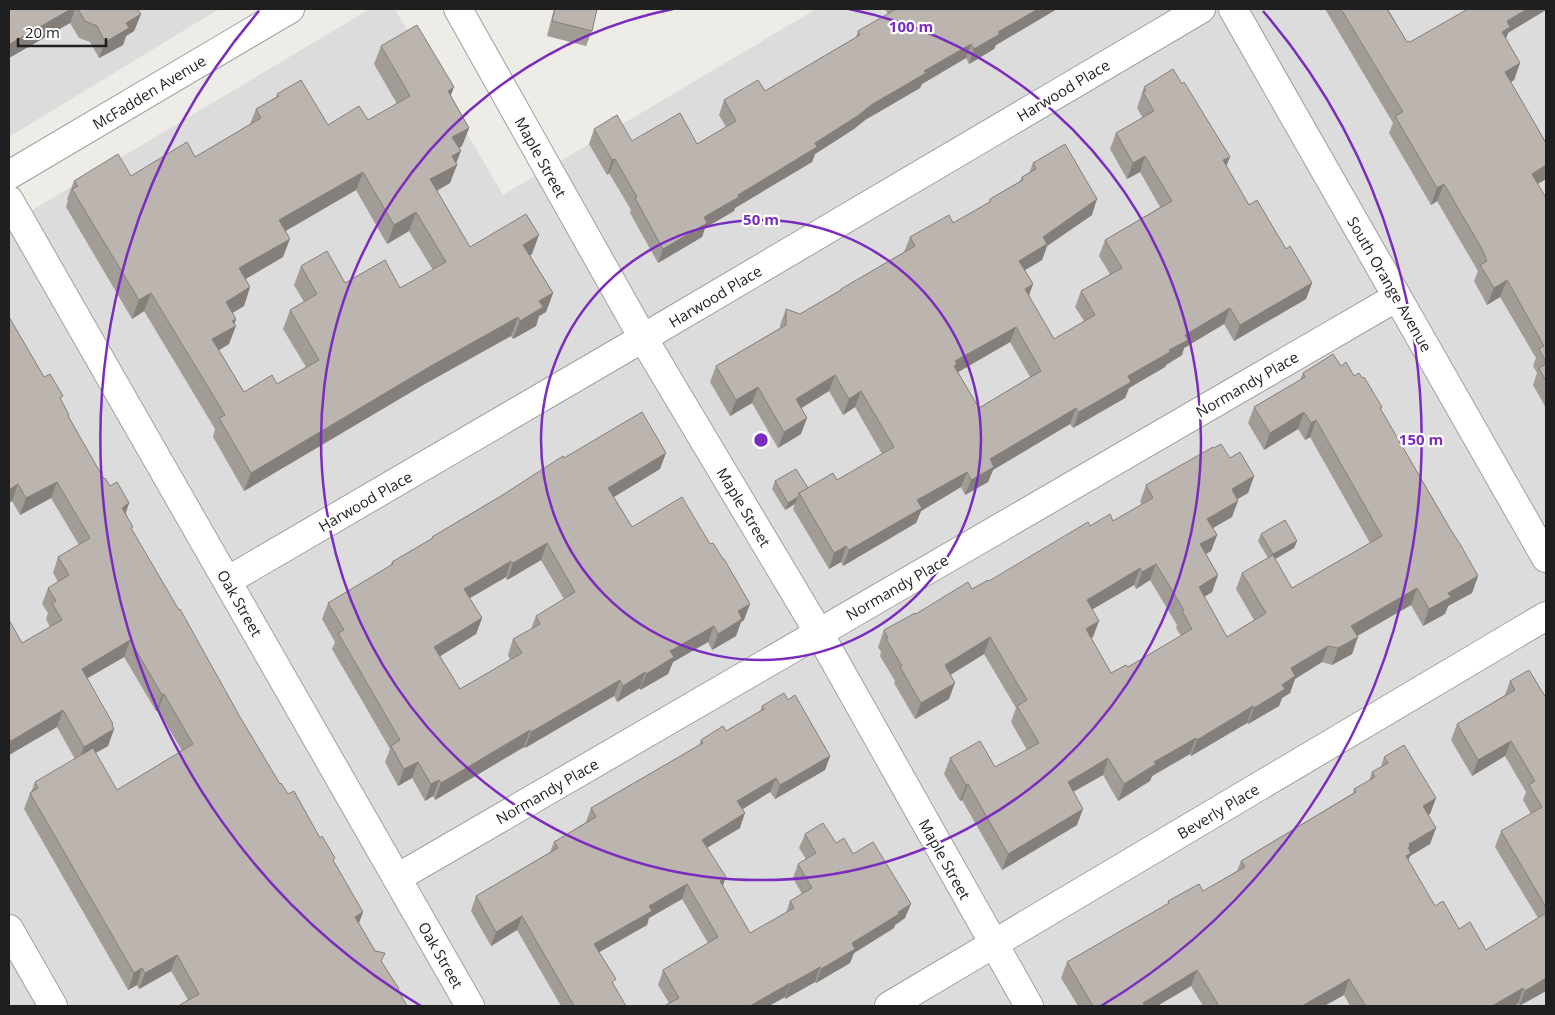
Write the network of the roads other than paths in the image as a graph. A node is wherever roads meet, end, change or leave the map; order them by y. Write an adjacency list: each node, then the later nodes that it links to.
1 (290, 9): 5 (street, McFadden Avenue)
2 (458, 9): 8 (street, Maple Street)
3 (1201, 9): 8 (street, Harwood Place)
4 (1233, 9): 7 (street, South Orange Avenue)
5 (9, 175)
6 (9, 200): 10 (street, Oak Street)
7 (1397, 297): 9 (street, South Orange Avenue); 12 (street, Normandy Place)
8 (644, 338): 10 (street, Harwood Place); 12 (street, Maple Street)
9 (1546, 558)
10 (227, 581): 13 (street, Oak Street)
11 (1546, 616): 15 (street, Beverly Place)
12 (818, 633): 13 (street, Normandy Place); 15 (street, Maple Street)
13 (397, 878): 17 (street, Oak Street)
14 (9, 929): 16 (street)
15 (993, 944): 18 (street, Beverly Place); 19 (street, Maple Street)
16 (53, 1006)
17 (470, 1006)
18 (889, 1006)
19 (1029, 1006)

